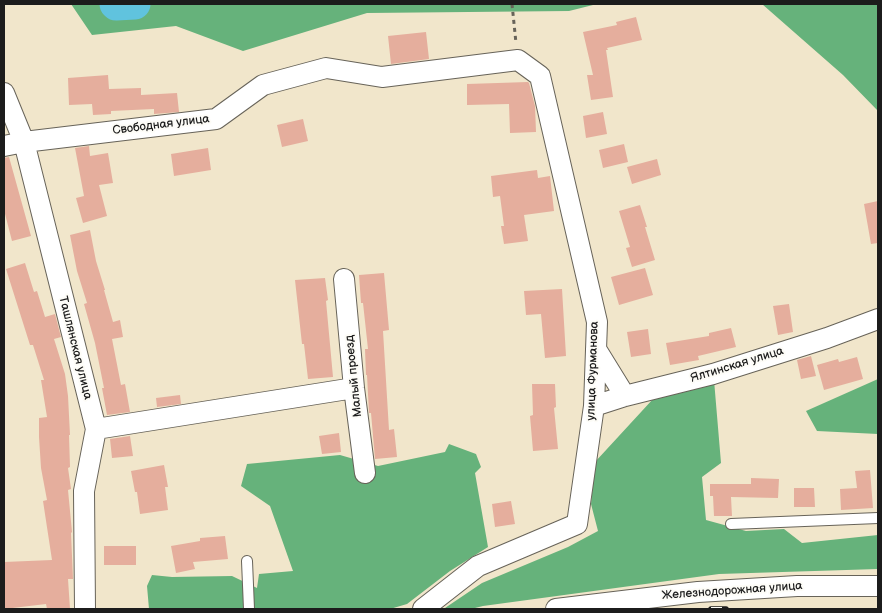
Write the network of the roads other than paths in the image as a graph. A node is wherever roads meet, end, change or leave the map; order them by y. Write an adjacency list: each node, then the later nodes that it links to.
1 (540, 76): 3 (street, Свободная улица); 7 (street, улица Фурманова)
2 (4, 93): 3 (street, Ташлянская улица)
3 (24, 142): 4 (street, Свободная улица); 11 (street, Ташлянская улица)
4 (4, 146)
5 (344, 279): 8 (street, Малый проезд)
6 (878, 319): 9 (street, Ялтинская улица)
7 (596, 349): 9 (street); 10 (street, улица Фурманова)
8 (354, 388): 11 (street); 12 (street, Малый проезд)
9 (625, 396): 10 (street, Ялтинская улица)
10 (594, 406): 19 (street, улица Фурманова)
11 (96, 430): 17 (street, Ташлянская улица)
12 (365, 473)
13 (878, 518): 14 (lane)
14 (731, 524)
15 (246, 561): 18 (lane)
16 (878, 586): 20 (street, Железнодорожная улица)
17 (86, 609)
18 (249, 609)
19 (423, 609)
20 (556, 609)

